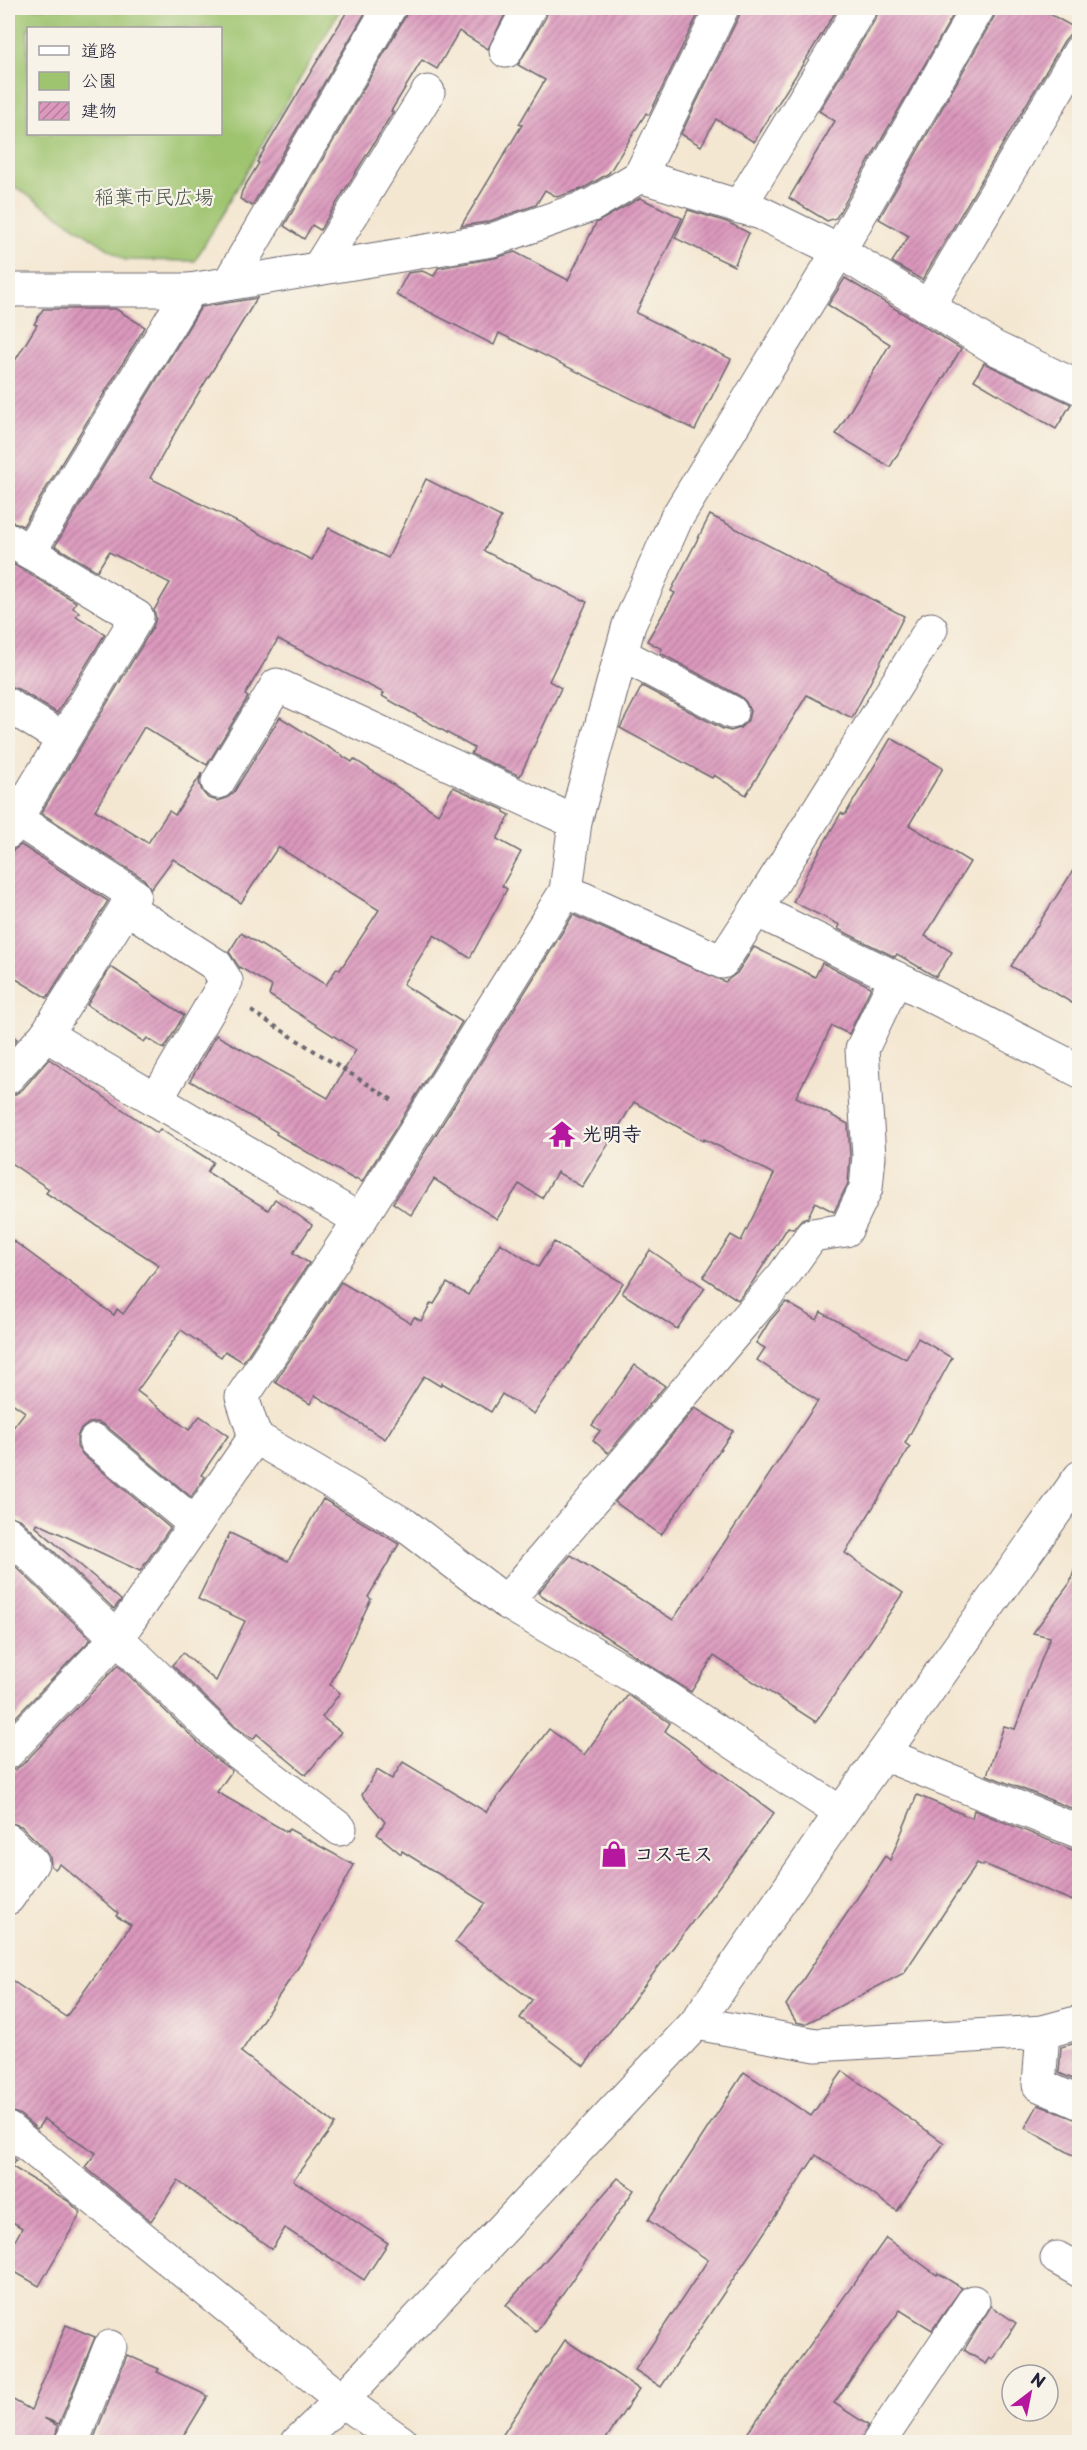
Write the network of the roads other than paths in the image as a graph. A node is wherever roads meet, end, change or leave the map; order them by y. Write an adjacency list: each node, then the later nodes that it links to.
1 (389, 8): 13 (street)
2 (722, 8): 9 (street)
3 (860, 8): 10 (street)
4 (978, 8): 11 (street)
5 (518, 12): 6 (street)
6 (506, 51)
7 (1080, 51): 16 (street)
8 (428, 92): 12 (street)
9 (640, 176): 10 (street); 12 (street)
10 (739, 207): 11 (street)
11 (838, 251): 16 (street); 20 (street)
12 (318, 269): 13 (street)
13 (229, 283): 14 (street)
14 (190, 290): 15 (street); 18 (street)
15 (10, 295)
16 (928, 307): 17 (street)
17 (1080, 388)
18 (18, 545): 23 (street)
19 (931, 629): 29 (street)
20 (621, 654): 22 (street); 25 (street)
21 (8, 705): 23 (street)
22 (731, 712)
23 (63, 739): 26 (street)
24 (218, 782): 25 (street)
25 (575, 822): 27 (street)
26 (12, 825): 28 (street)
27 (566, 891): 29 (street); 35 (street)
28 (126, 908): 31 (street); 34 (street)
29 (756, 910): 30 (street)
30 (896, 978): 32 (street); 41 (street)
31 (46, 1035): 33 (street); 34 (street)
32 (1080, 1071)
33 (8, 1077)
34 (156, 1100): 35 (street)
35 (360, 1220): 36 (street)
36 (255, 1437): 39 (street); 41 (street)
37 (95, 1441): 39 (street)
38 (1080, 1477): 44 (street)
39 (195, 1524): 42 (street)
40 (8, 1533): 42 (street)
41 (506, 1602): 45 (street)
42 (117, 1638): 43 (street); 46 (street)
43 (8, 1752)
44 (883, 1754): 45 (street); 47 (street)
45 (841, 1813): 51 (street)
46 (340, 1828)
47 (1080, 1832)
48 (8, 1840): 49 (street)
49 (8, 1898)
50 (1080, 2022): 52 (street)
51 (696, 2023): 52 (street); 57 (street)
52 (1043, 2032): 53 (street)
53 (1080, 2103)
54 (8, 2129): 57 (street)
55 (973, 2302): 61 (street)
56 (110, 2347): 58 (street)
57 (342, 2400): 59 (street); 60 (street)
58 (72, 2442)
59 (298, 2442)
60 (400, 2442)
61 (879, 2442)

